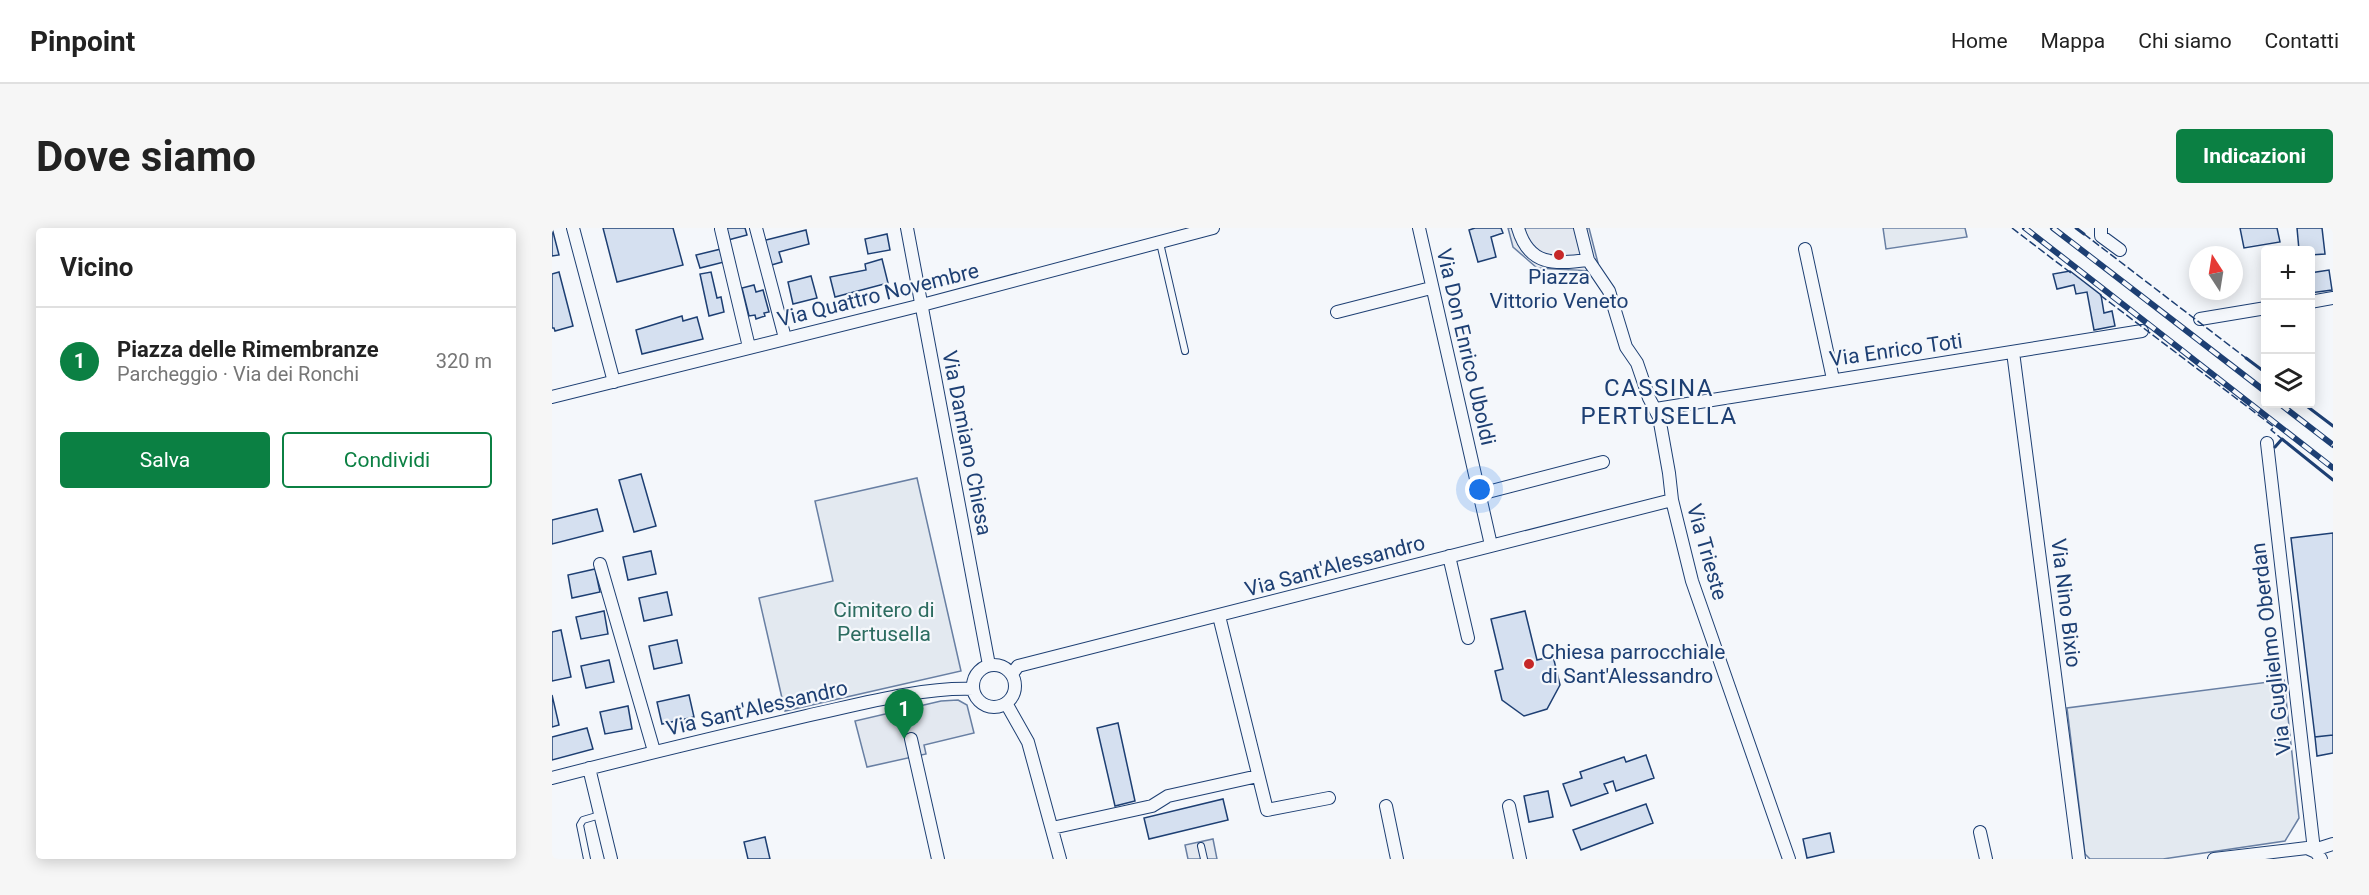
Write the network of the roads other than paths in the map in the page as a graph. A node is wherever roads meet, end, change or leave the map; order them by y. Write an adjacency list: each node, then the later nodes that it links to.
1 (573, 228): 27 (street)
2 (756, 228): 22 (street)
3 (906, 228): 17 (street, Via Damiano Chiesa)
4 (1213, 228): 10 (street, Via Quattro Novembre)
5 (1419, 228): 14 (street, Via Don Enrico Uboldi)
6 (1518, 228): 13 (street)
7 (1580, 228): 13 (street)
8 (2101, 228): 12 (street)
9 (721, 229): 23 (street)
10 (1160, 242): 17 (street, Via Quattro Novembre); 24 (lane)
11 (1805, 249): 26 (street)
12 (2120, 250)
13 (1588, 260): 29 (street, Via Trieste)
14 (1431, 288): 19 (street); 32 (street, Via Don Enrico Uboldi)
15 (2333, 298): 16 (street)
16 (2315, 301)
17 (922, 305): 22 (street, Via Quattro Novembre); 39 (street, Via Damiano Chiesa)
18 (2261, 309): 20 (street)
19 (1337, 312)
20 (2200, 318)
21 (2142, 331): 25 (street, Via Enrico Toti)
22 (785, 338): 23 (street, Via Quattro Novembre)
23 (749, 347): 27 (street, Via Quattro Novembre)
24 (1185, 351)
25 (2013, 352): 26 (street, Via Enrico Toti); 66 (street, Via Nino Bixio)
26 (1833, 379): 29 (street, Via Enrico Toti)
27 (614, 382): 28 (street, Via Quattro Novembre)
28 (552, 397)
29 (1656, 409): 33 (street, Via Trieste)
30 (2267, 443): 56 (street, Via Guglielmo Oberdan)
31 (1604, 462): 32 (street)
32 (1480, 494): 34 (street, Via Don Enrico Uboldi)
33 (1672, 500): 34 (street, Via Sant'Alessandro); 64 (street, Via Trieste)
34 (1491, 545): 35 (street, Via Sant'Alessandro)
35 (1449, 556): 37 (street, Via Sant'Alessandro); 38 (street)
36 (600, 564): 44 (street)
37 (1219, 616): 40 (street, Via Sant'Alessandro); 46 (street)
38 (1468, 638)
39 (989, 665): 40 (street); 41 (street)
40 (1012, 674): 42 (street)
41 (973, 689): 42 (street); 44 (street, Via Sant'Alessandro)
42 (1006, 703): 52 (street)
43 (911, 739): 59 (street)
44 (654, 751): 45 (street, Via Sant'Alessandro)
45 (589, 768): 47 (street, Via Sant'Alessandro); 51 (street)
46 (1258, 776): 48 (street); 52 (street)
47 (552, 778)
48 (1329, 798)
49 (1386, 806): 62 (street)
50 (1509, 806): 63 (street)
51 (600, 816): 57 (lane); 58 (street)
52 (1052, 828): 60 (street)
53 (1980, 832): 65 (street)
54 (2333, 844): 56 (street)
55 (1201, 846): 61 (lane)
56 (2318, 855): 67 (street)
57 (587, 859)
58 (611, 859)
59 (938, 859)
60 (1060, 859)
61 (1204, 859)
62 (1397, 859)
63 (1520, 859)
64 (1790, 859)
65 (1986, 859)
66 (2079, 859)
67 (2214, 859)

